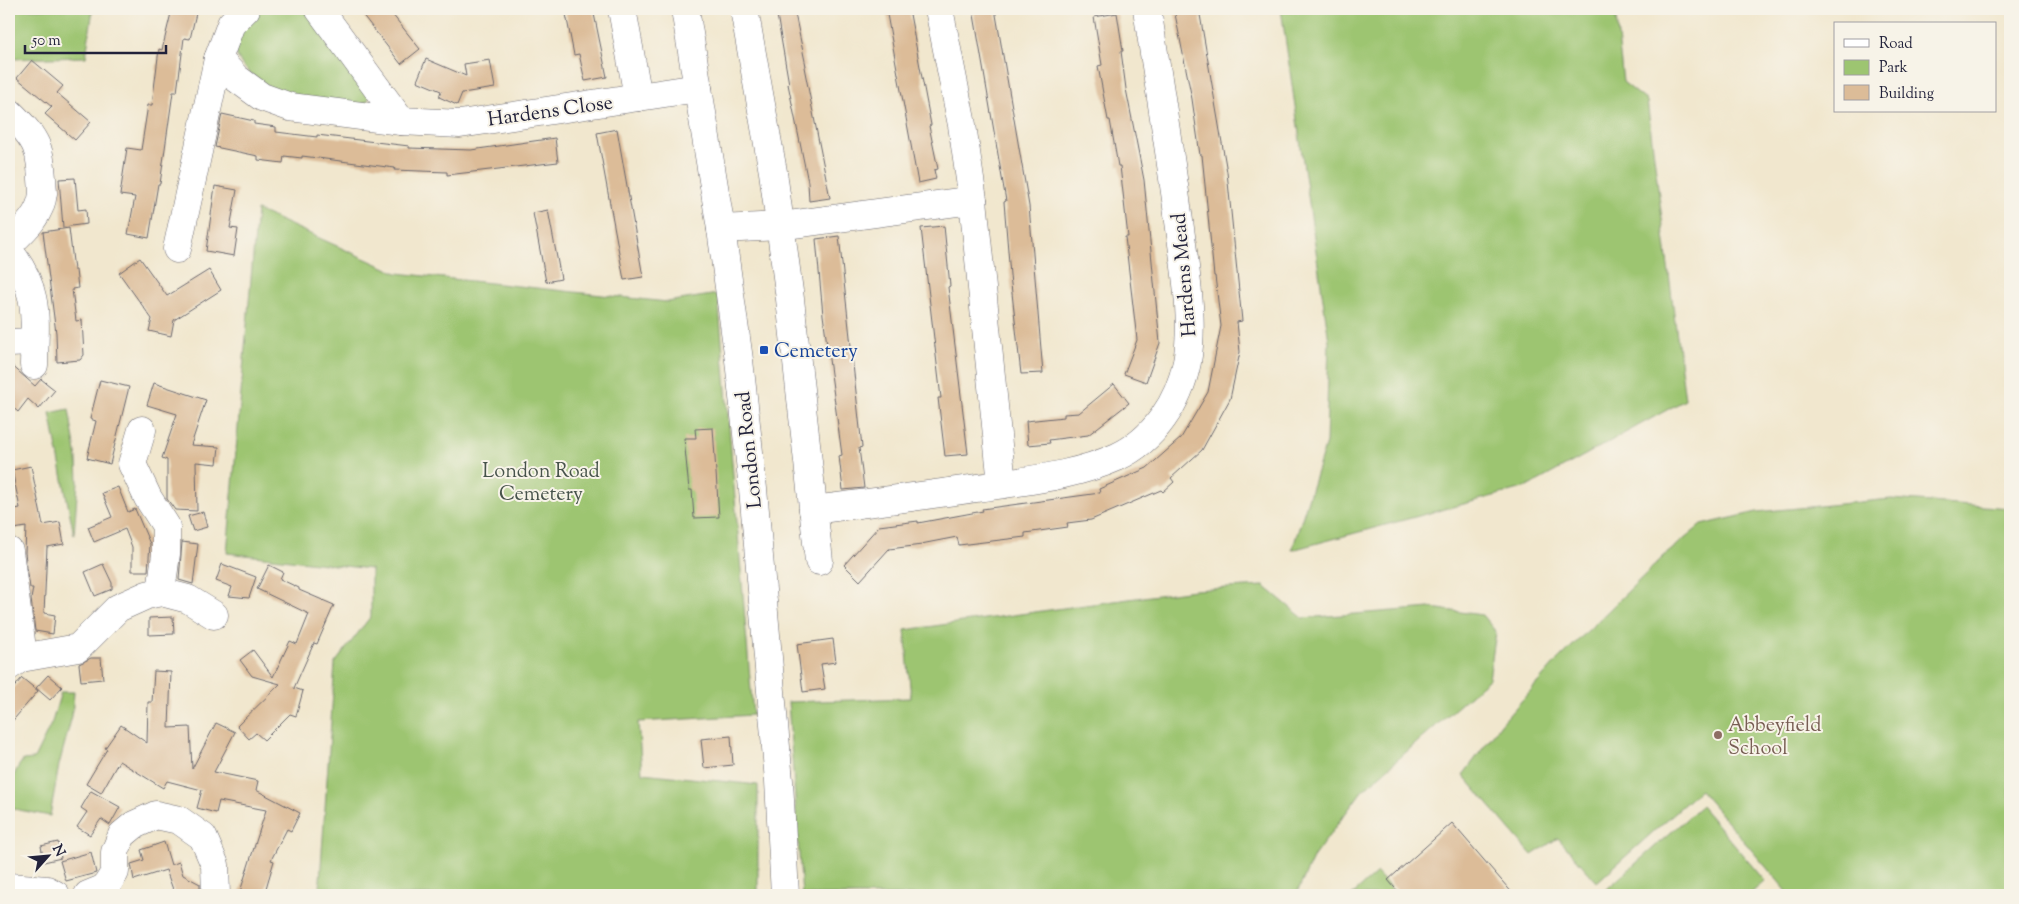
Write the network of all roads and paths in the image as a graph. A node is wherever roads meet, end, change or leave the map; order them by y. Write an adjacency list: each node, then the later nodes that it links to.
1 (246, 9): 8 (street)
2 (319, 9): 12 (street)
3 (622, 9): 10 (street)
4 (684, 9): 9 (street, London Road)
5 (744, 9): 14 (street)
6 (939, 9): 13 (street)
7 (1147, 9): 21 (street, Hardens Mead)
8 (218, 59): 12 (street, Hardens Close); 17 (street)
9 (698, 88): 10 (street, Hardens Close); 15 (street, London Road)
10 (638, 97): 12 (street, Hardens Close)
11 (9, 112): 16 (street)
12 (401, 122)
13 (973, 200): 14 (street); 21 (street)
14 (780, 226): 15 (street); 22 (street)
15 (721, 229): 32 (street, London Road)
16 (9, 244)
17 (177, 249)
18 (9, 251): 19 (street)
19 (26, 350)
20 (142, 430): 25 (street)
21 (1002, 484): 22 (street, Hardens Mead)
22 (813, 510): 24 (street)
23 (9, 551): 27 (street)
24 (819, 561)
25 (161, 592): 26 (street); 27 (street)
26 (214, 615)
27 (15, 662)
28 (9, 886): 29 (street)
29 (56, 895)
30 (88, 895): 31 (street)
31 (216, 895)
32 (785, 895)

